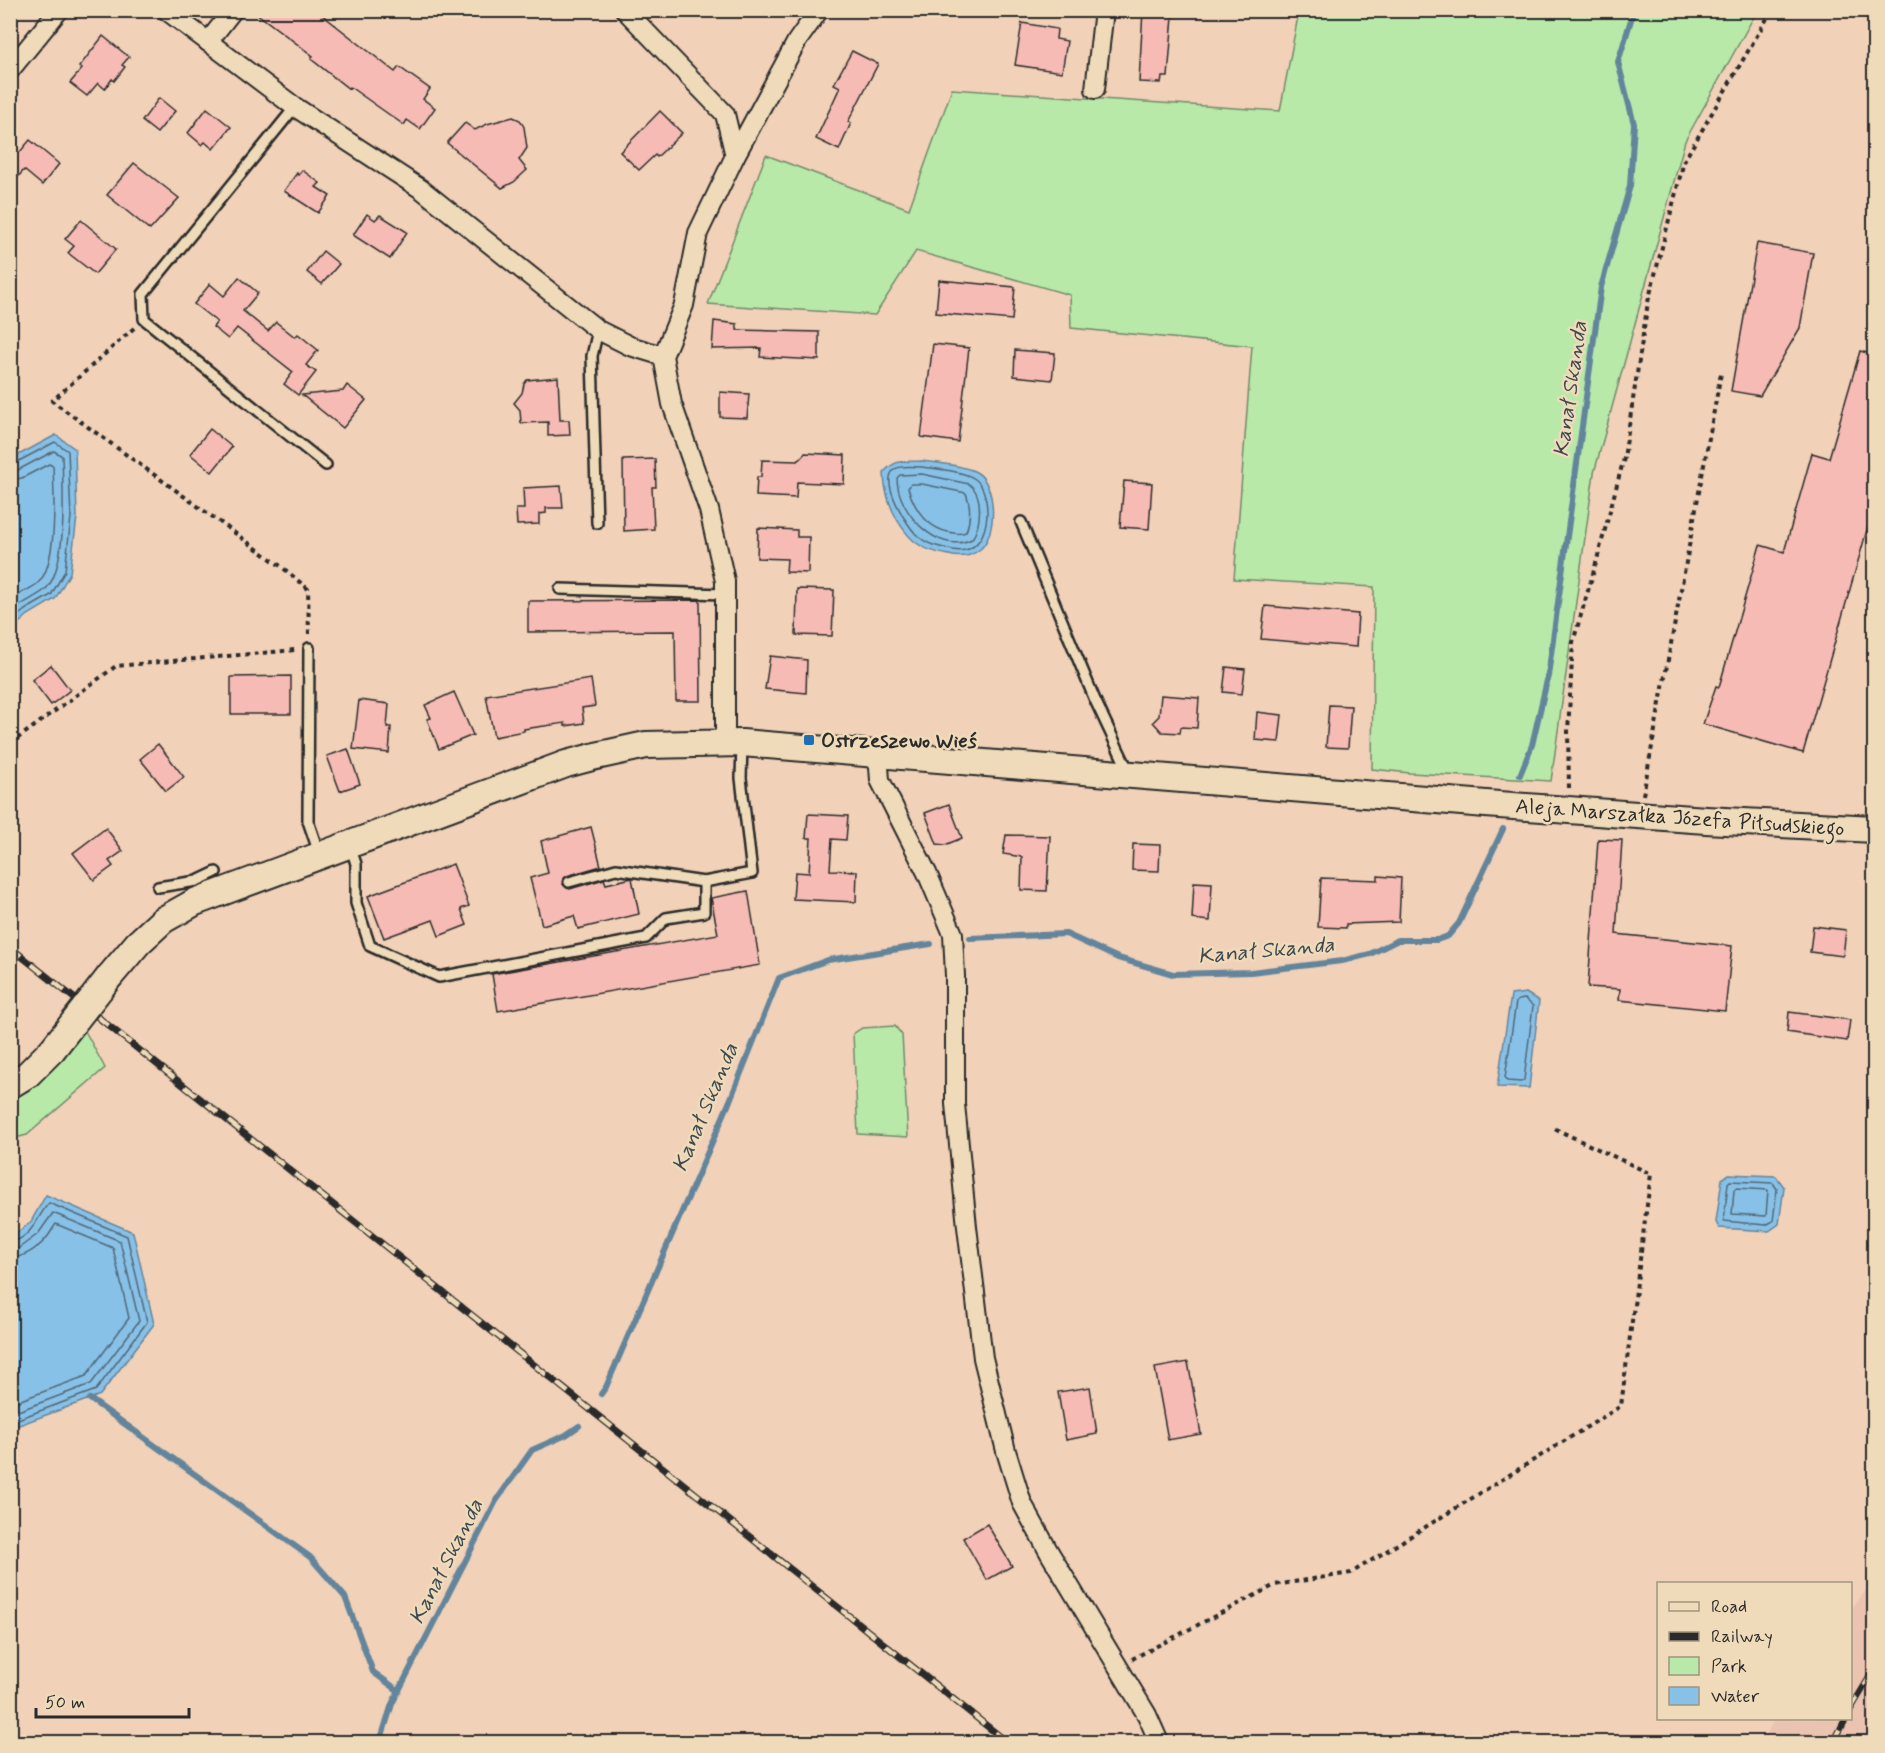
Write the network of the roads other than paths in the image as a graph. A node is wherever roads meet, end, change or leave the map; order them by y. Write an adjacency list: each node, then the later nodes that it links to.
1 (59, 10): 8 (street)
2 (166, 10): 7 (street)
3 (233, 10): 7 (street)
4 (625, 10): 11 (street)
5 (819, 10): 11 (street)
6 (1104, 10): 9 (street)
7 (208, 42): 10 (street)
8 (10, 70)
9 (1095, 89)
10 (295, 107): 12 (street); 14 (lane)
11 (735, 156): 13 (street)
12 (598, 330): 13 (street); 16 (lane)
13 (663, 356): 18 (street)
14 (326, 465)
15 (1021, 522): 22 (lane)
16 (597, 523)
17 (560, 589): 18 (lane)
18 (725, 594): 20 (street)
19 (309, 648): 25 (lane)
20 (734, 743): 21 (street, Aleja Marszałka Józefa Piłsudskiego); 24 (street, Aleja Marszałka Józefa Piłsudskiego); 27 (lane)
21 (878, 753): 22 (street, Aleja Marszałka Józefa Piłsudskiego); 31 (street)
22 (1130, 774): 23 (street, Aleja Marszałka Józefa Piłsudskiego)
23 (1875, 829)
24 (350, 844): 25 (street, Aleja Marszałka Józefa Piłsudskiego); 27 (lane)
25 (320, 855): 28 (street, Aleja Marszałka Józefa Piłsudskiego)
26 (569, 882): 27 (lane)
27 (704, 882)
28 (208, 883): 29 (lane); 30 (street, Aleja Marszałka Józefa Piłsudskiego, bridge)
29 (158, 887)
30 (10, 1085)
31 (1159, 1743)

